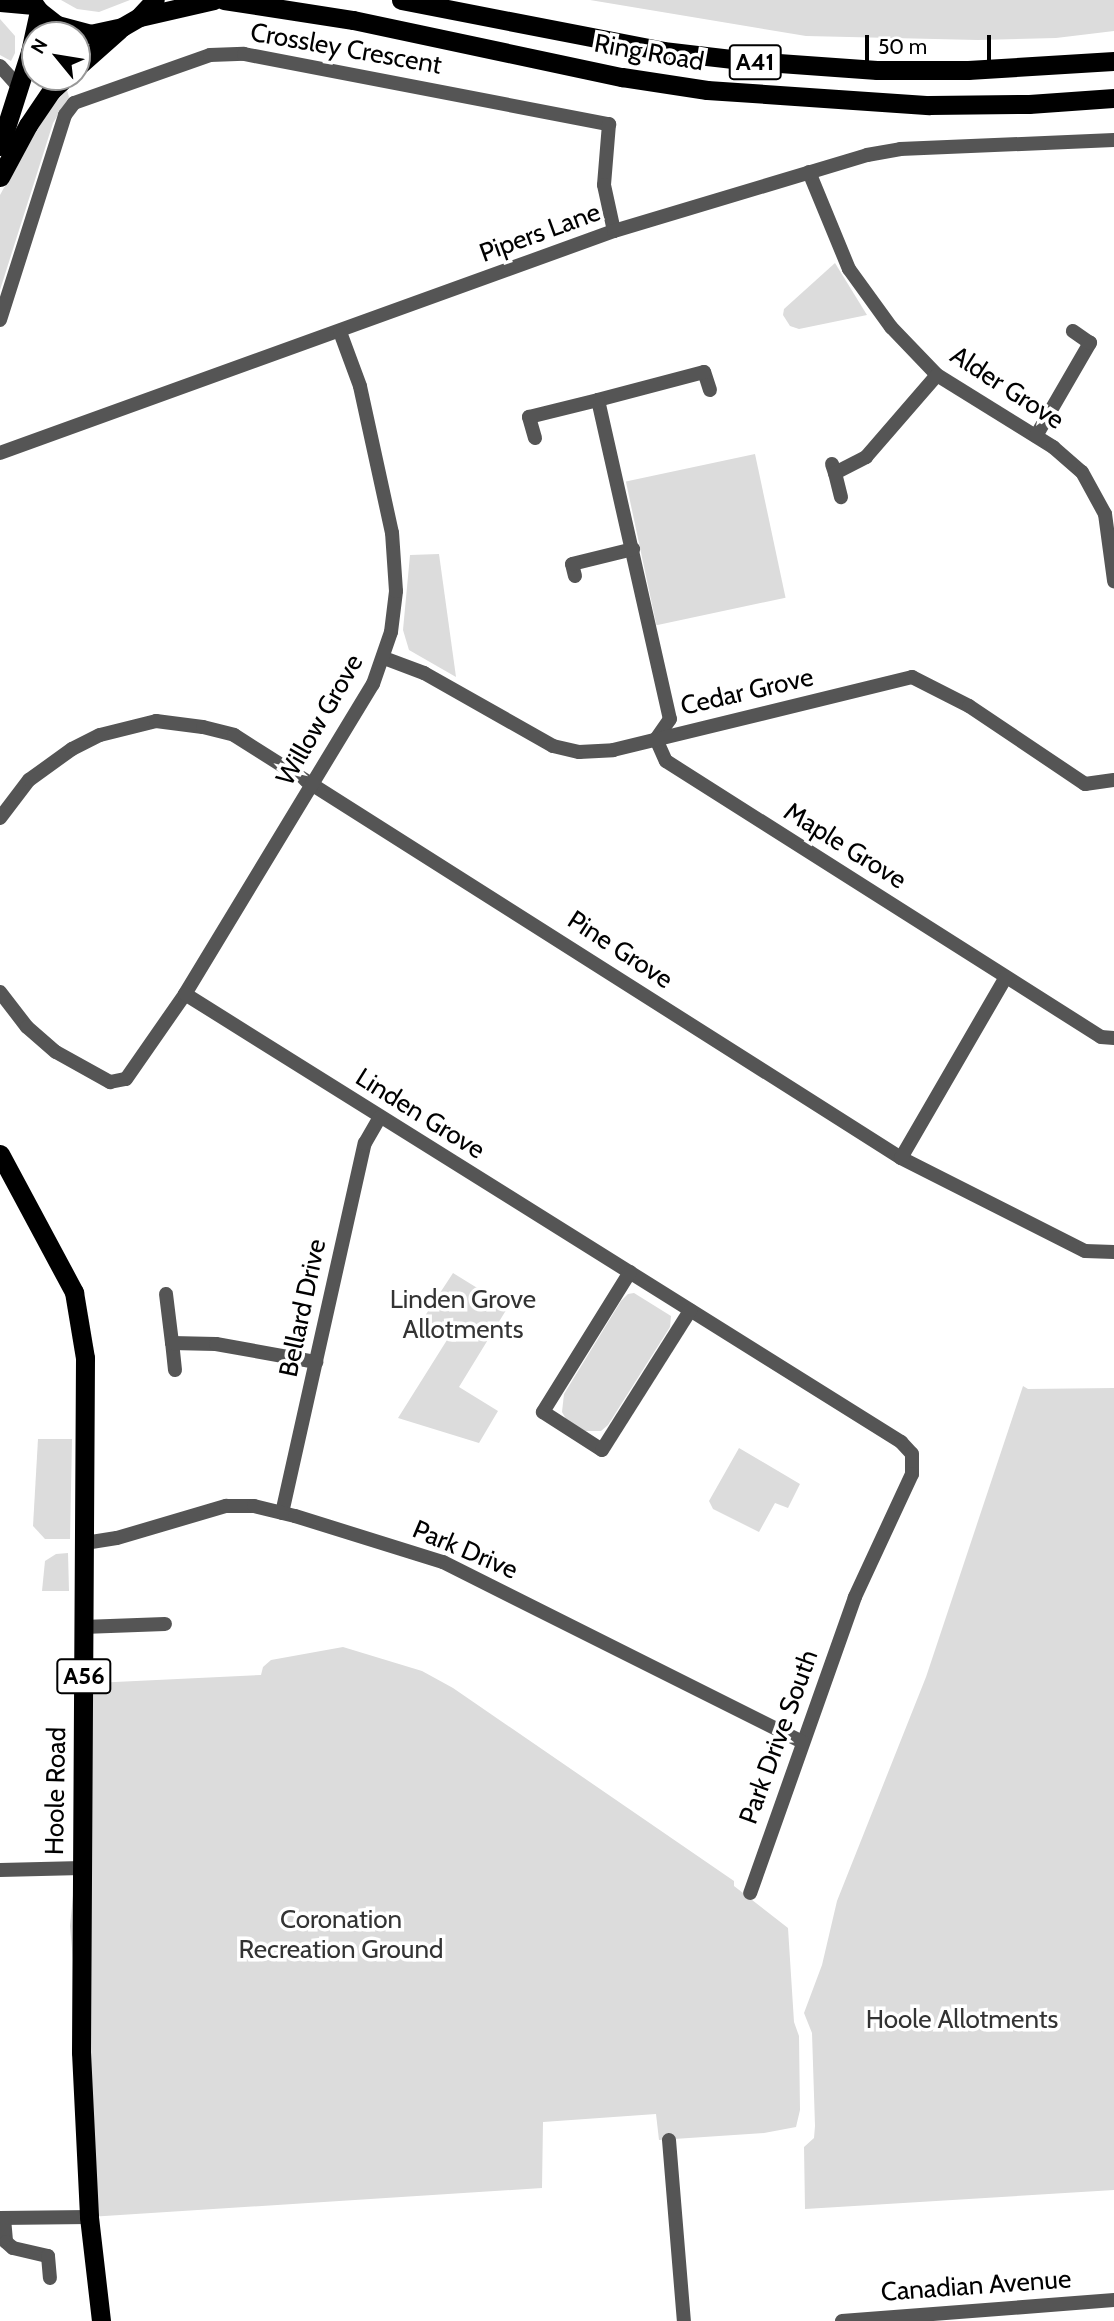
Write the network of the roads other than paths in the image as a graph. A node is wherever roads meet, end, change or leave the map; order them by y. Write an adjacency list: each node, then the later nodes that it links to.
1 (155, 0): 7 (highway)
2 (214, 0): 7 (highway)
3 (224, 0): 13 (highway, Ring Road / A41)
4 (401, 0): 9 (highway, Ring Road / A41)
5 (0, 2): 6 (highway)
6 (35, 6): 7 (highway); 11 (highway)
7 (130, 22): 8 (highway)
8 (91, 55)
9 (1114, 61)
10 (0, 66): 11 (street)
11 (20, 88): 15 (highway)
12 (51, 91): 17 (highway)
13 (1114, 98)
14 (1114, 140): 16 (street, Pipers Lane)
15 (0, 146)
16 (809, 172): 18 (street, Pipers Lane); 22 (street, Alder Grove)
17 (0, 177)
18 (614, 232): 19 (street, Crossley Crescent); 21 (street, Pipers Lane)
19 (0, 320)
20 (1073, 331): 25 (street)
21 (340, 332): 27 (street, Pipers Lane); 32 (street, Willow Grove)
22 (937, 375): 25 (street, Alder Grove); 28 (street)
23 (710, 390): 24 (street)
24 (598, 400): 26 (street); 29 (street)
25 (1036, 436): 31 (street, Alder Grove)
26 (535, 438)
27 (0, 453)
28 (841, 497)
29 (633, 549): 30 (street); 33 (street)
30 (575, 576)
31 (1114, 581)
32 (384, 658): 33 (street, Cedar Grove); 35 (street, Willow Grove)
33 (656, 739): 34 (street, Cedar Grove); 37 (street, Maple Grove)
34 (1114, 780)
35 (313, 783): 36 (street, Pine Grove); 39 (street, Willow Grove); 43 (street, Pine Grove)
36 (0, 818)
37 (1006, 977): 40 (street, Maple Grove); 43 (street)
38 (0, 992): 39 (street, Willow Grove)
39 (185, 994): 41 (street, Linden Grove)
40 (1114, 1038)
41 (380, 1117): 45 (street, Linden Grove); 49 (street, Bellard Drive)
42 (0, 1154): 52 (highway, Hoole Road / A56)
43 (901, 1158): 44 (street, Pine Grove)
44 (1114, 1252)
45 (630, 1272): 47 (street, Linden Grove); 47 (street)
46 (166, 1294): 48 (street)
47 (690, 1311): 53 (street, Linden Grove)
48 (172, 1343): 49 (street); 50 (street)
49 (316, 1362): 51 (street, Bellard Drive)
50 (175, 1370)
51 (282, 1513): 52 (street, Park Drive); 56 (street, Park Drive)
52 (85, 1543): 55 (highway, Hoole Road / A56)
53 (855, 1597): 56 (street, Park Drive South)
54 (164, 1624): 55 (street)
55 (83, 1627): 57 (highway, Hoole Road / A56)
56 (802, 1742): 59 (street, Park Drive South)
57 (82, 1868): 58 (street); 61 (highway, Hoole Road / A56)
58 (0, 1870)
59 (750, 1893)
60 (669, 2140): 67 (street)
61 (89, 2217): 62 (street); 66 (highway, Hoole Road / A56)
62 (2, 2218): 63 (street)
63 (50, 2278)
64 (1114, 2300): 65 (street, Canadian Avenue)
65 (886, 2319): 68 (street, Canadian Avenue)
66 (101, 2321)
67 (684, 2321)
68 (842, 2321)

